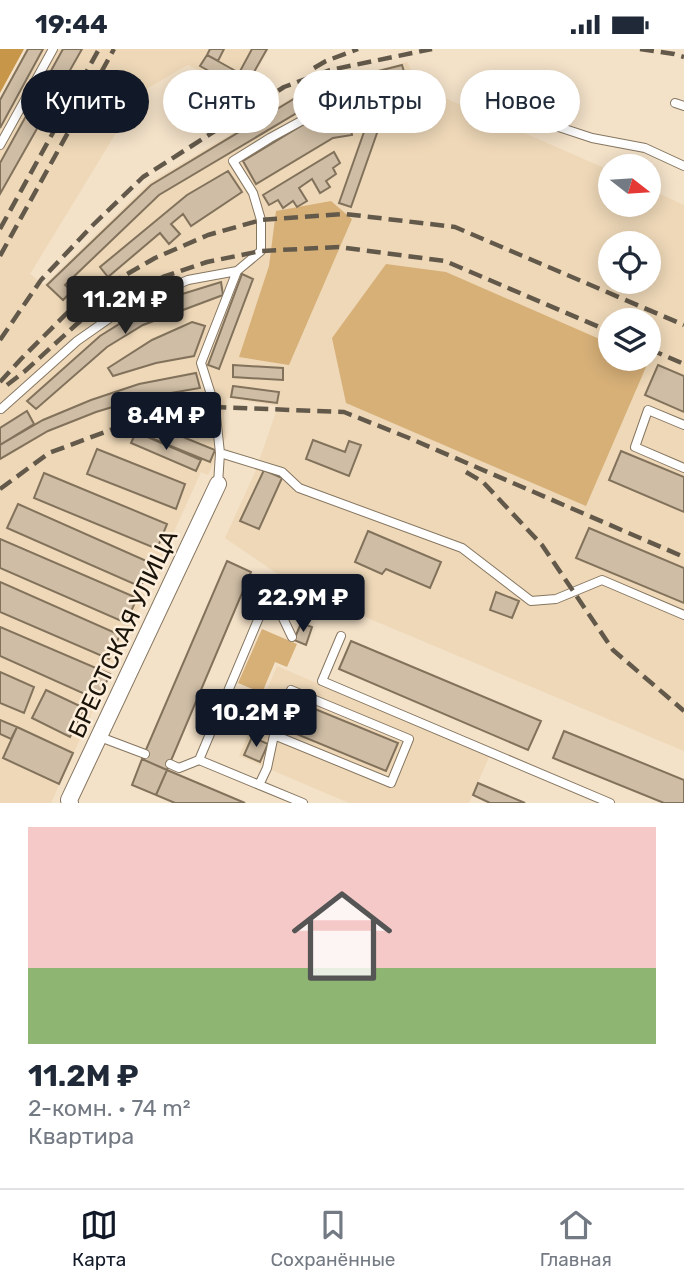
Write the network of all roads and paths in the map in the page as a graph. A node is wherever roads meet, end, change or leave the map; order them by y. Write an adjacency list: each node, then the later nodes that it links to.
1 (53, 49): 4 (lane)
2 (293, 125): 6 (lane)
3 (577, 133): 5 (lane)
4 (0, 145)
5 (684, 166)
6 (237, 271): 7 (lane); 9 (lane)
7 (1, 409)
8 (684, 425): 10 (lane)
9 (220, 453): 11 (lane); 12 (lane)
10 (684, 468)
11 (218, 484): 16 (street, БРЕСТСКАЯ УЛИЦА)
12 (684, 615)
13 (341, 636): 23 (lane)
14 (292, 637): 18 (lane)
15 (274, 735): 15 (lane); 20 (lane)
16 (100, 737): 17 (lane); 21 (street, БРЕСТСКАЯ УЛИЦА)
17 (145, 754)
18 (199, 760): 19 (lane); 20 (lane)
19 (170, 764)
20 (259, 785): 22 (lane)
21 (70, 803)
22 (303, 803)
23 (610, 803)

